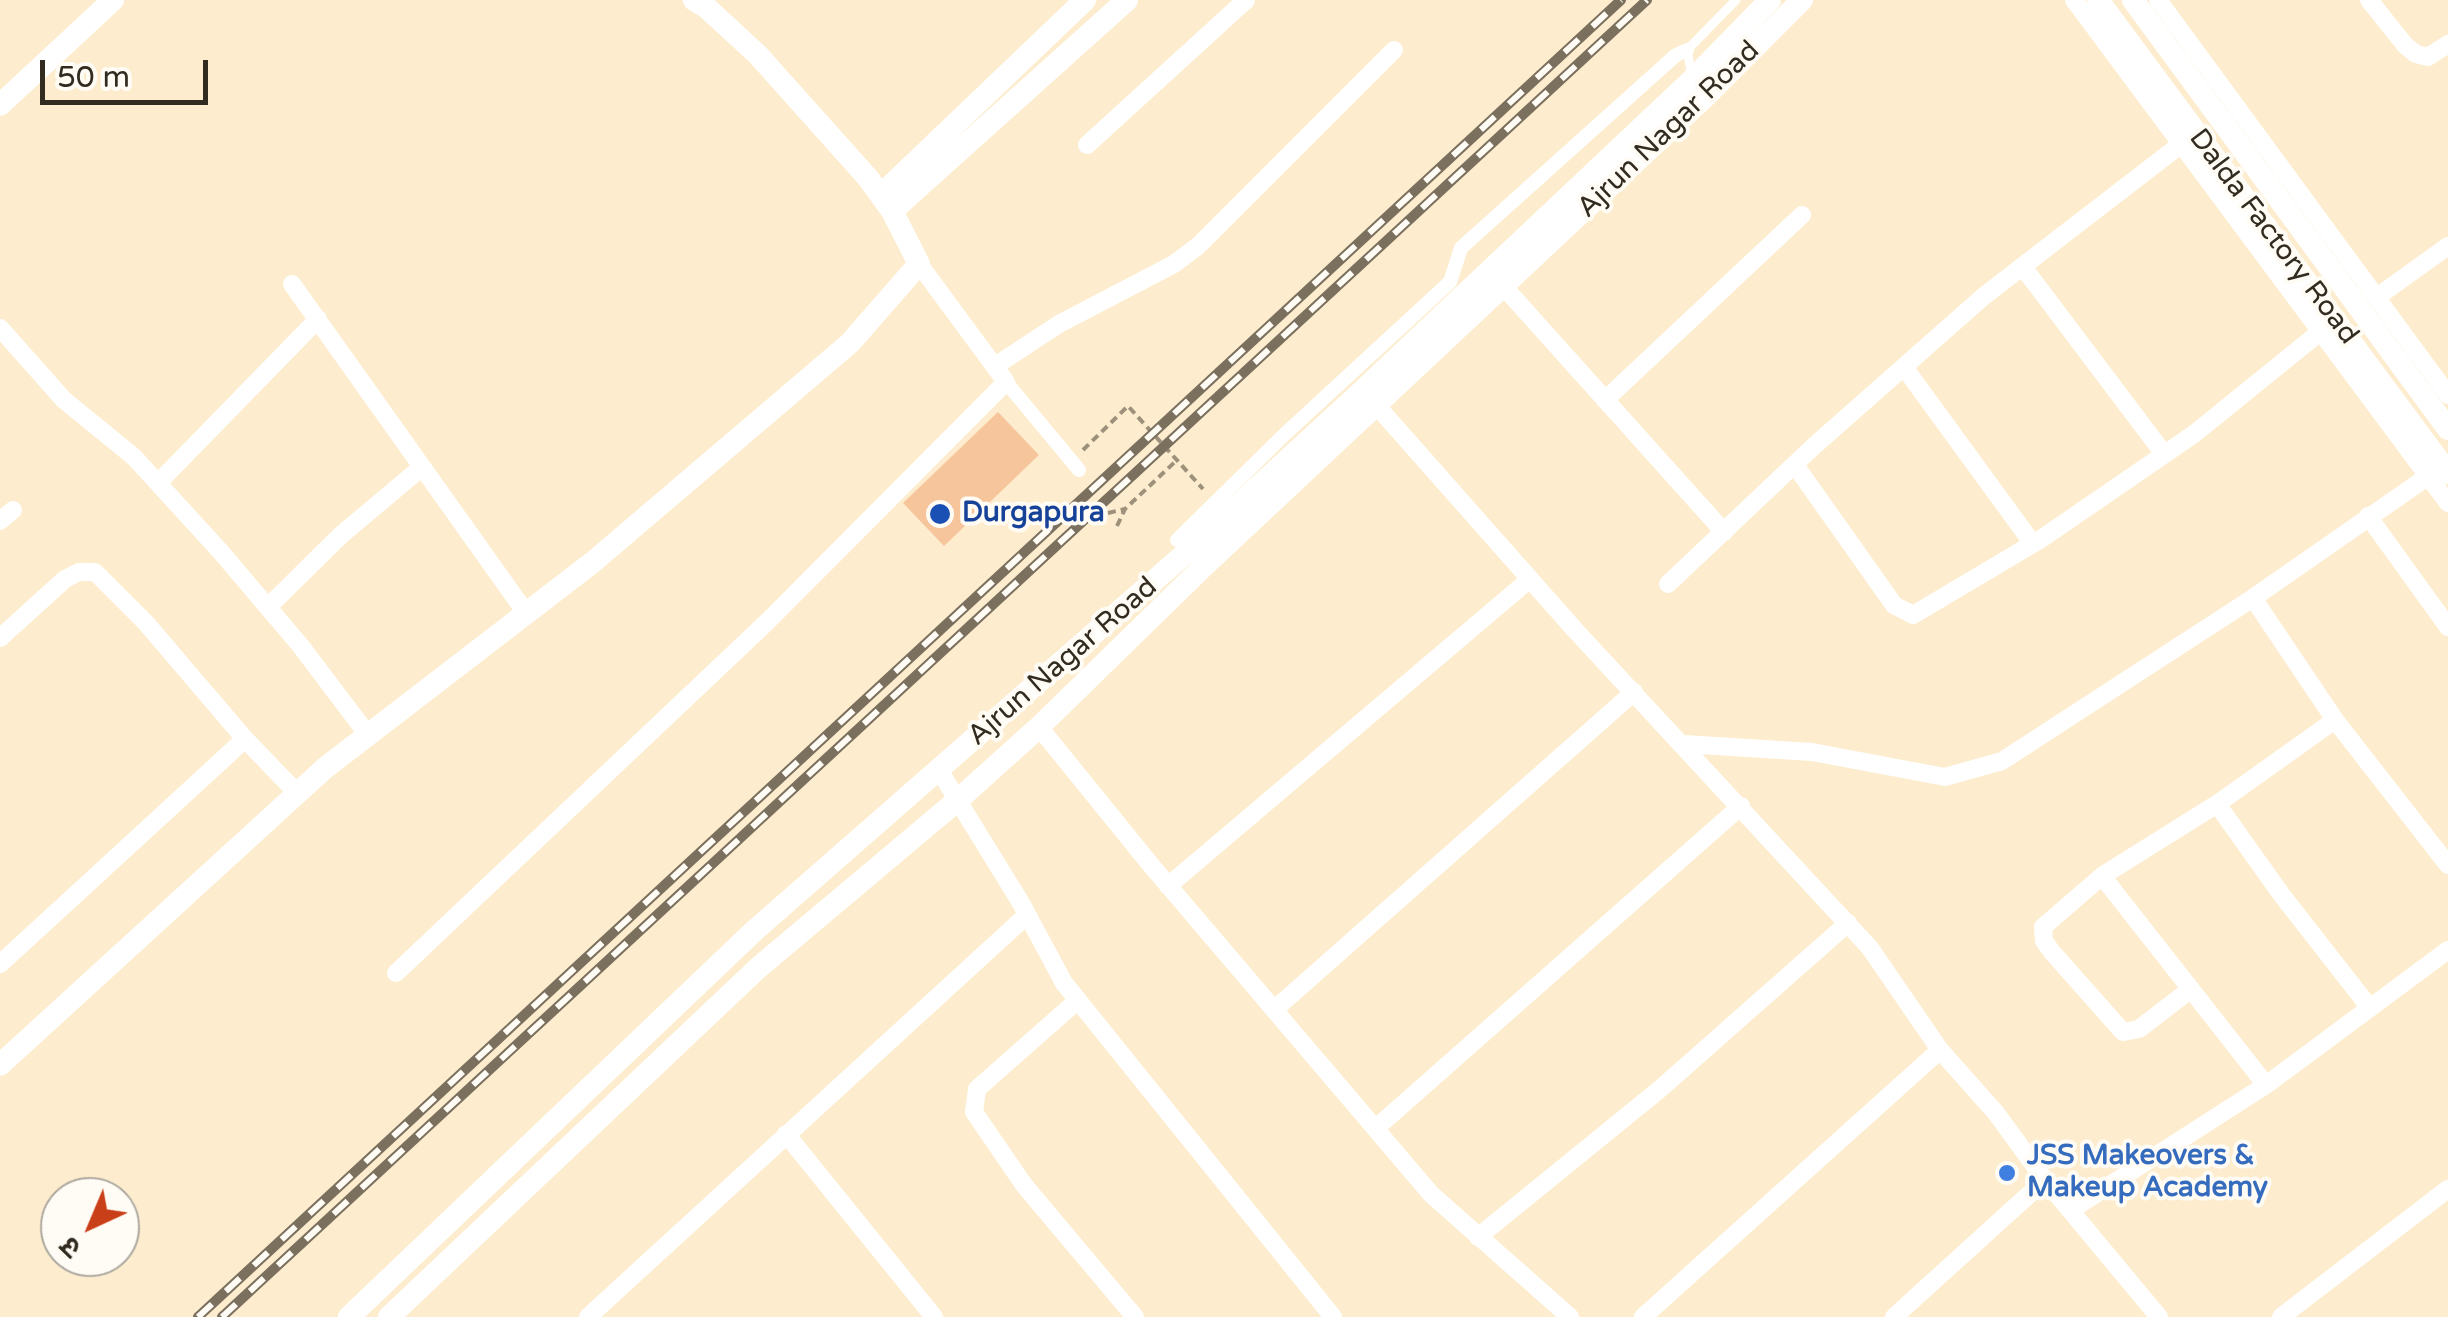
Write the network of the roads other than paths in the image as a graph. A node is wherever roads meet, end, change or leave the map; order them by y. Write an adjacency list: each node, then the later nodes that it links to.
1 (113, 0): 18 (street)
2 (694, 0): 21 (street)
3 (1085, 0): 21 (street)
4 (1127, 0): 21 (street)
5 (1246, 0): 19 (street)
6 (1736, 0): 16 (lane)
7 (1770, 0): 17 (street, Ajrun Nagar Road)
8 (1802, 0): 27 (street, Ajrun Nagar Road)
9 (2074, 0): 20 (street)
10 (2098, 0): 42 (street, Dalda Factory Road)
11 (2133, 0): 37 (street, Dalda Factory Road)
12 (2158, 0): 28 (street)
13 (2369, 0): 14 (street)
14 (2448, 44)
15 (1394, 50): 33 (street)
16 (1687, 50): 17 (lane); 48 (street)
17 (1693, 78): 35 (street, Ajrun Nagar Road)
18 (0, 105)
19 (1088, 145)
20 (2180, 145): 25 (street); 31 (street)
21 (887, 203): 24 (street)
22 (1802, 214): 36 (street)
23 (2448, 246): 28 (street)
24 (919, 264): 33 (street); 53 (street)
25 (2023, 267): 32 (street); 38 (street)
26 (292, 284): 29 (street)
27 (1504, 287): 35 (street, Ajrun Nagar Road); 36 (street)
28 (2376, 297): 34 (street)
29 (318, 319): 41 (street); 43 (street)
30 (0, 328): 43 (street)
31 (2320, 332): 38 (street); 42 (street)
32 (1904, 367): 39 (street); 47 (street)
33 (1001, 374): 40 (street); 74 (street)
34 (2448, 395)
35 (1370, 399): 48 (street, Ajrun Nagar Road); 49 (street); 62 (street, Ajrun Nagar Road)
36 (1605, 400): 46 (street)
37 (2448, 429)
38 (2164, 454): 47 (street)
39 (1795, 465): 46 (street); 47 (street)
40 (1075, 466)
41 (422, 467): 52 (street); 53 (street)
42 (2438, 475): 44 (street); 45 (street)
43 (158, 483): 52 (street)
44 (2448, 503)
45 (2368, 516): 51 (street); 54 (street)
46 (1724, 532): 50 (street)
47 (2034, 544)
48 (1202, 568): 58 (street, Ajrun Nagar Road)
49 (1530, 579): 56 (street); 69 (street)
50 (1668, 584)
51 (2253, 598): 57 (street); 61 (street)
52 (268, 607): 59 (street)
53 (526, 613): 59 (street)
54 (2448, 627)
55 (0, 638): 60 (street)
56 (1634, 692): 61 (street); 78 (street)
57 (2335, 720): 65 (street); 67 (street)
58 (1039, 727): 64 (street, Ajrun Nagar Road); 69 (street)
59 (368, 735): 63 (street)
60 (245, 738): 63 (street); 73 (street)
61 (1684, 744): 66 (street)
62 (939, 770): 64 (street); 88 (street, Ajrun Nagar Road)
63 (298, 794): 80 (street)
64 (959, 799): 70 (street); 90 (street, Ajrun Nagar Road)
65 (2216, 804): 68 (street); 77 (street)
66 (1742, 806): 71 (street); 82 (street)
67 (2448, 865)
68 (2102, 876): 75 (street); 75 (street)
69 (1168, 886): 78 (street)
70 (1028, 914): 76 (street); 83 (street)
71 (1848, 922): 79 (street); 87 (street)
72 (2448, 950): 77 (street)
73 (0, 964)
74 (396, 973)
75 (2192, 989): 81 (street)
76 (1078, 1000): 93 (street); 94 (street)
77 (2370, 1008): 81 (street)
78 (1275, 1009): 82 (street)
79 (1940, 1050): 84 (street); 96 (street)
80 (0, 1064)
81 (2266, 1085): 86 (street)
82 (1376, 1128): 87 (street)
83 (786, 1134): 91 (street); 92 (street)
84 (2044, 1180): 86 (street); 97 (street)
85 (2448, 1190): 98 (street)
86 (2071, 1210): 89 (street)
87 (1478, 1237): 95 (street)
88 (362, 1313)
89 (2148, 1313)
90 (390, 1317)
91 (588, 1317)
92 (934, 1317)
93 (1135, 1317)
94 (1332, 1317)
95 (1570, 1317)
96 (1643, 1317)
97 (1894, 1317)
98 (2280, 1317)

